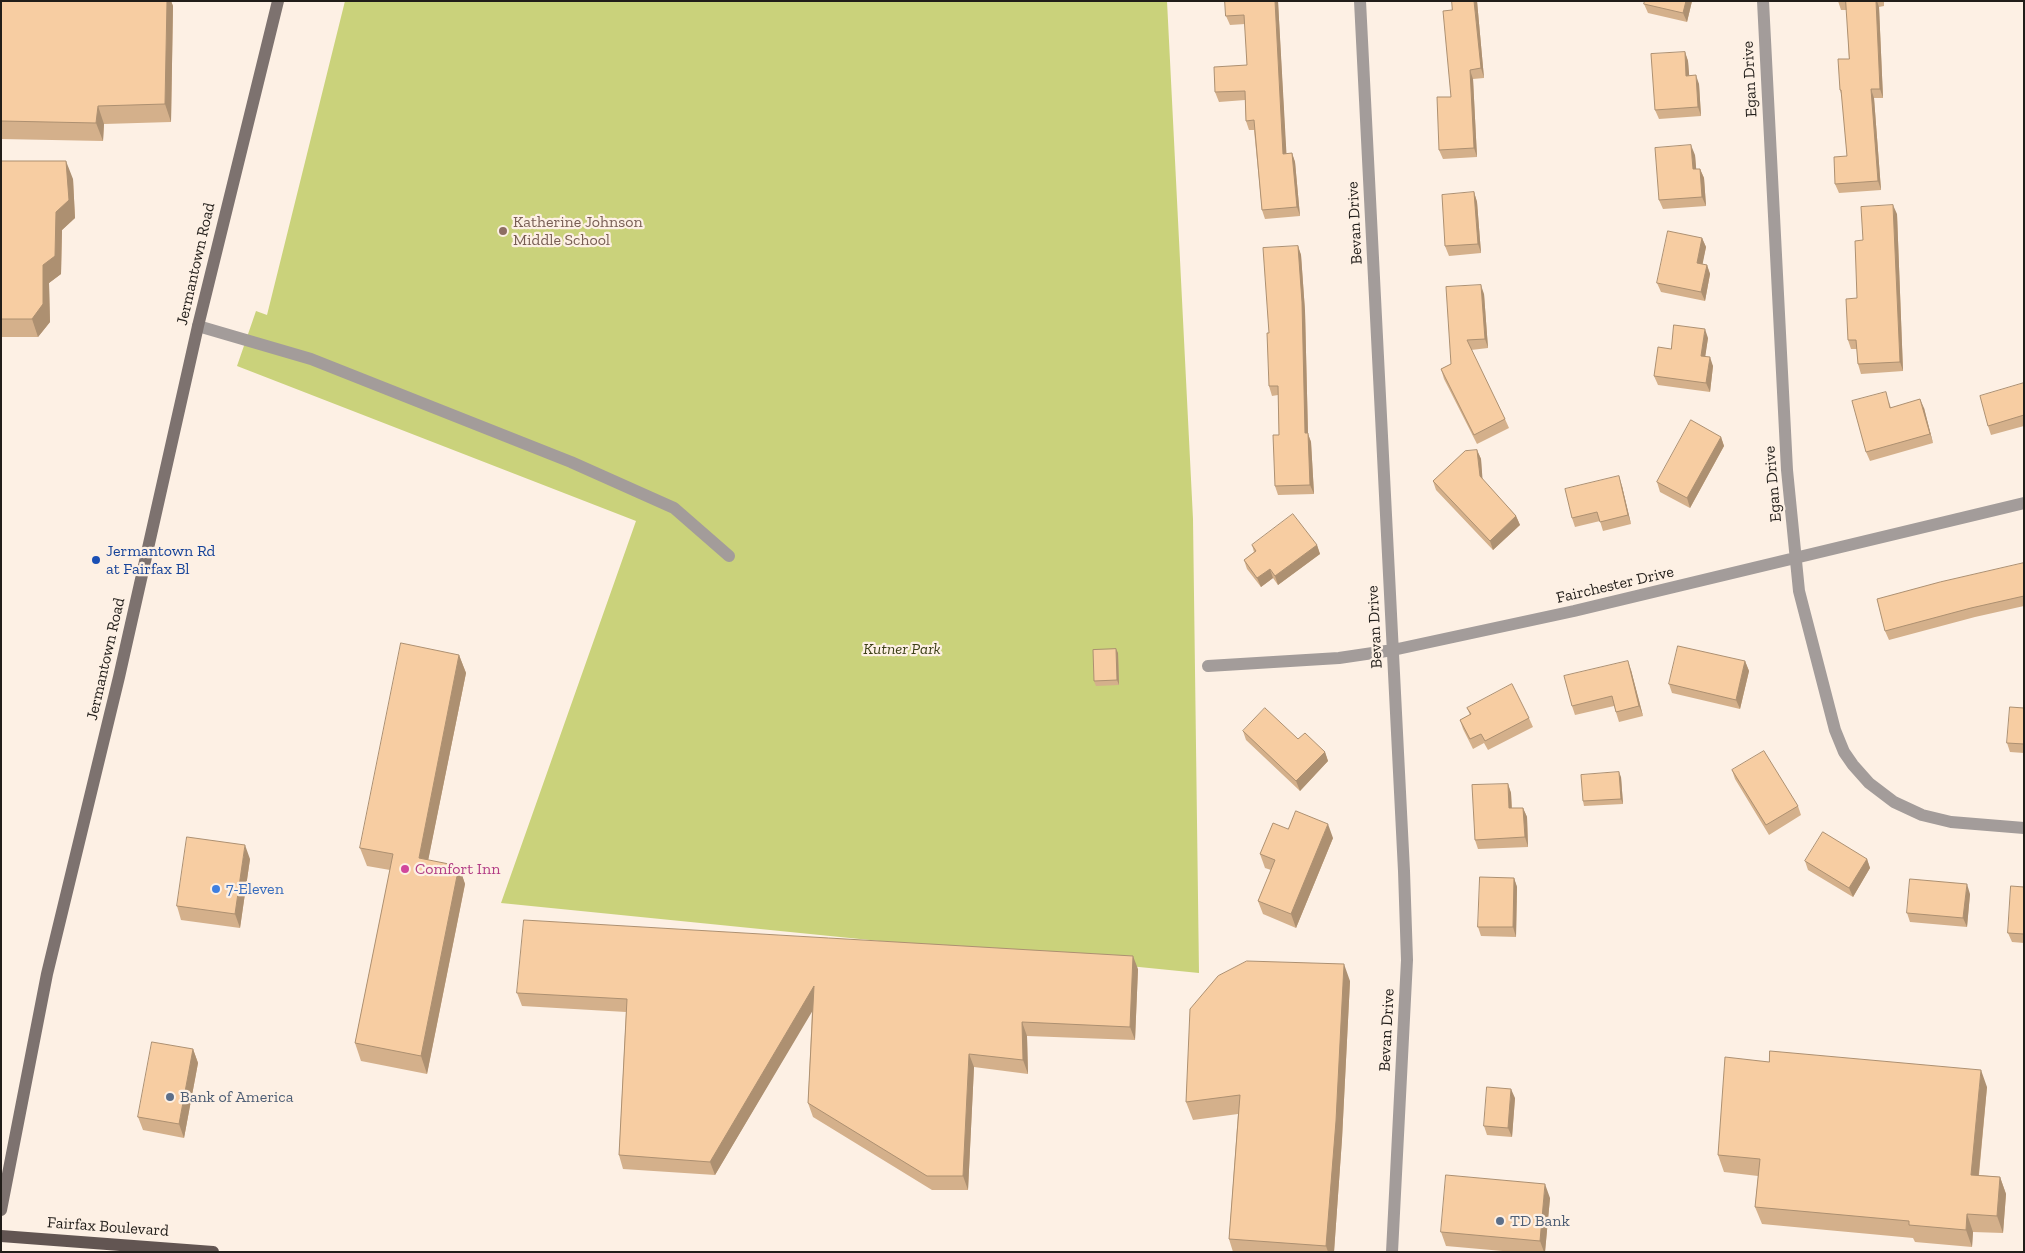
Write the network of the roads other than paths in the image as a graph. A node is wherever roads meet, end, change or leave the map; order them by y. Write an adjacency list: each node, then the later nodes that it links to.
1 (278, 1): 4 (main road, Jermantown Road)
2 (1360, 1): 8 (street, Bevan Drive)
3 (1763, 1): 7 (street, Egan Drive)
4 (198, 326): 6 (street); 11 (main road, Jermantown Road)
5 (2024, 503): 7 (street, Fairchester Drive)
6 (729, 556)
7 (1796, 559): 8 (street, Fairchester Drive); 10 (street, Egan Drive)
8 (1393, 650): 9 (street, Fairchester Drive); 14 (street, Bevan Drive)
9 (1208, 666)
10 (2024, 828)
11 (1, 1210)
12 (1, 1236): 13 (main road, Fairfax Boulevard)
13 (213, 1252)
14 (1392, 1252)

